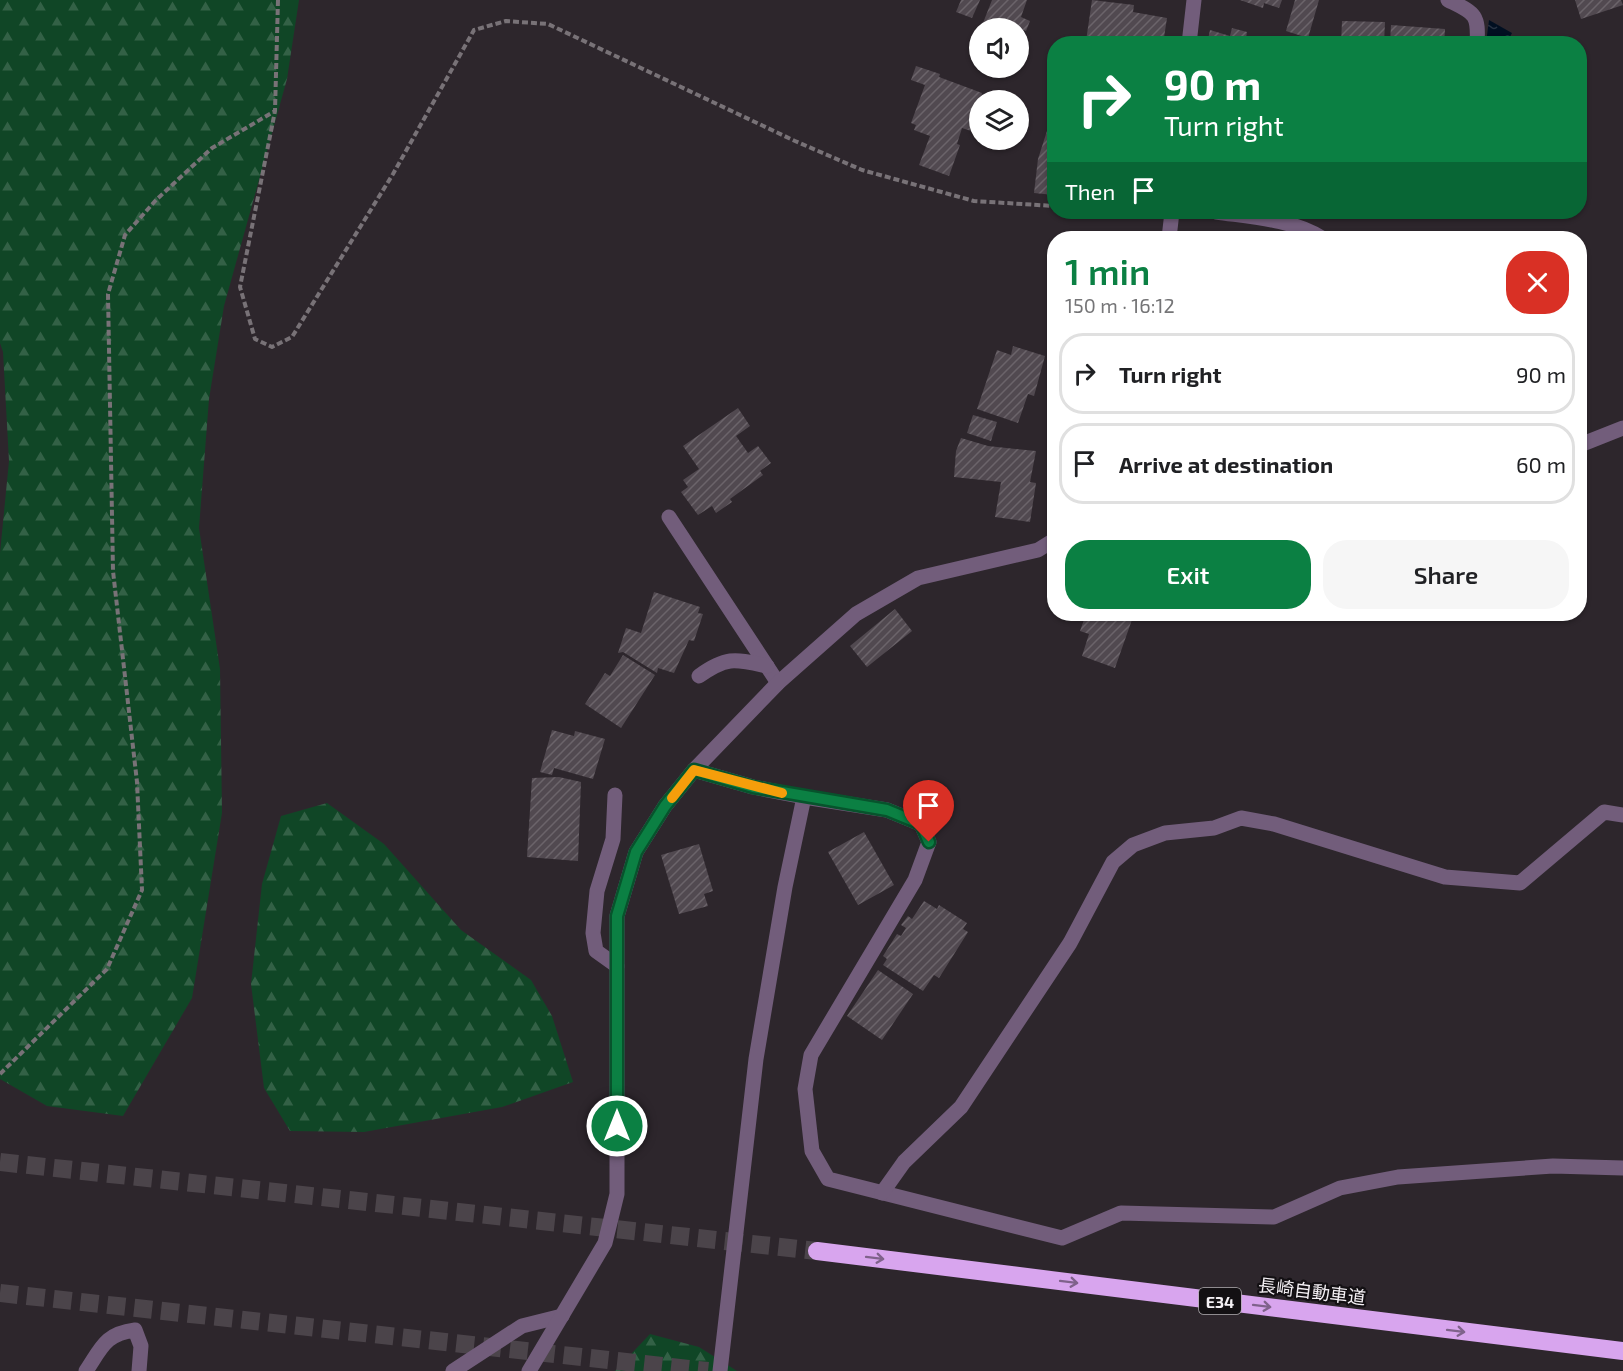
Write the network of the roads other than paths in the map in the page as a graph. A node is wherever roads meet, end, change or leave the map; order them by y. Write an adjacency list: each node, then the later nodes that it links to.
1 (1194, 0): 3 (street)
2 (1448, 0): 4 (street)
3 (1190, 36)
4 (1478, 36)
5 (1258, 219): 6 (street)
6 (1311, 231)
7 (1623, 428): 8 (street)
8 (1587, 442)
9 (669, 517): 11 (street)
10 (1047, 544): 13 (street)
11 (767, 666): 12 (street); 13 (street)
12 (699, 676)
13 (778, 683): 14 (street)
14 (694, 770): 16 (street); 18 (street)
15 (615, 795): 18 (street)
16 (804, 797): 20 (street); 28 (street)
17 (1623, 815): 20 (street)
18 (617, 966): 22 (street)
19 (1623, 1168): 20 (street)
20 (882, 1193)
21 (817, 1251): 23 (highway, 長崎自動車道 / E34, one-way to 23)
22 (562, 1316): 26 (street); 27 (street)
23 (1623, 1352)
24 (86, 1371): 25 (street)
25 (139, 1371)
26 (453, 1371)
27 (529, 1371)
28 (720, 1371)

